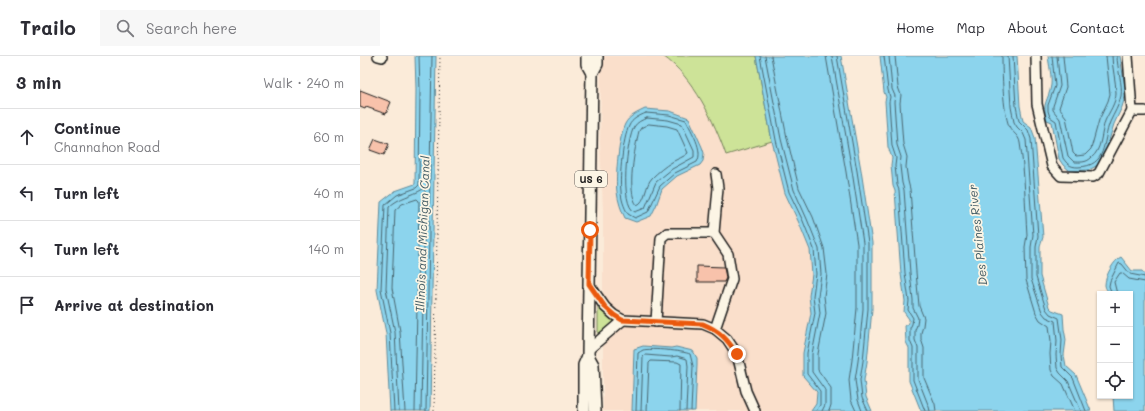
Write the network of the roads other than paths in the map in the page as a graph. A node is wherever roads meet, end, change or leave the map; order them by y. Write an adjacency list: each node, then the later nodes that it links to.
1 (587, 56): 5 (main road, US 6)
2 (597, 56): 5 (main road, US 6)
3 (1036, 56): 6 (lane)
4 (1128, 56): 6 (lane)
5 (592, 73): 10 (main road, US 6)
6 (1132, 111): 7 (lane)
7 (1145, 111)
8 (716, 174): 9 (lane)
9 (714, 233): 12 (lane); 13 (lane)
10 (589, 284): 11 (lane); 14 (main road, US 6)
11 (622, 320): 12 (lane); 14 (lane)
12 (656, 322): 13 (lane)
13 (715, 329): 17 (lane)
14 (588, 353): 15 (main road, US 6); 16 (main road, US 6)
15 (584, 411)
16 (595, 411)
17 (755, 411)

